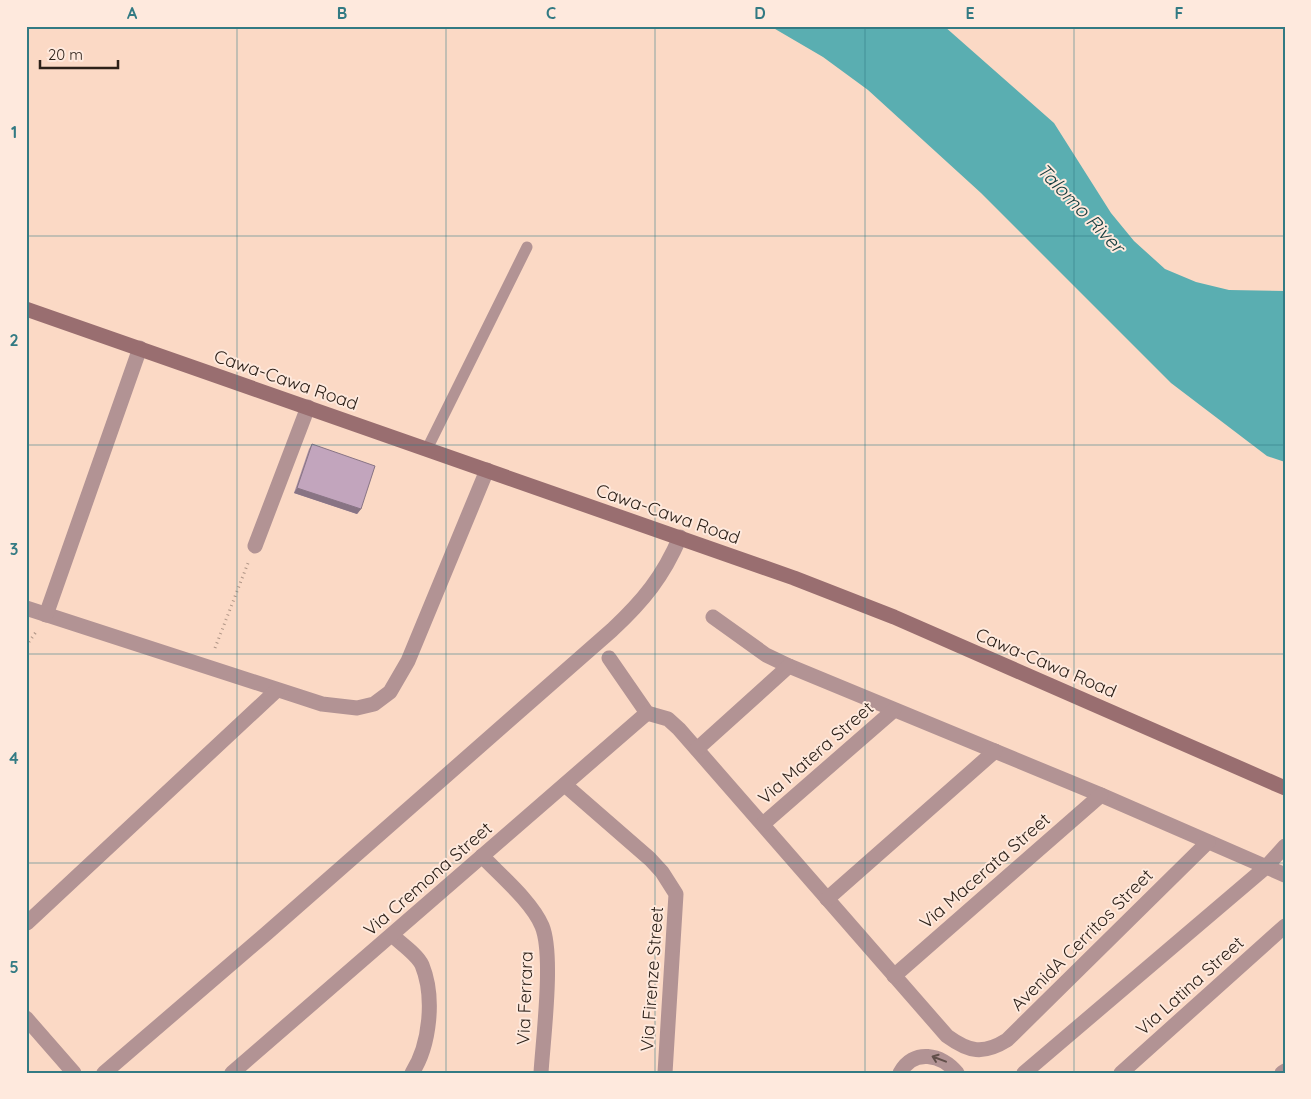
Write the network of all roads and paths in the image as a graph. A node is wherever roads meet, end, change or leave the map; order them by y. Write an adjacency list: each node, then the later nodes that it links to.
1 (527, 247): 5 (lane)
2 (26, 309): 3 (street, Cawa-Cawa Road)
3 (140, 348): 4 (street, Cawa-Cawa Road); 10 (street)
4 (308, 407): 5 (street, Cawa-Cawa Road); 8 (street)
5 (427, 449): 6 (street, Cawa-Cawa Road)
6 (487, 470): 7 (street, Cawa-Cawa Road); 15 (street)
7 (680, 537): 21 (street, Cawa-Cawa Road); 36 (street)
8 (255, 546): 14 (path)
9 (26, 608): 10 (street)
10 (46, 615): 14 (street)
11 (713, 617): 13 (street)
12 (609, 658): 17 (street)
13 (789, 666): 16 (street); 18 (street)
14 (208, 668): 15 (street)
15 (277, 690): 30 (street)
16 (894, 710): 19 (street); 23 (street, Via Matera Street)
17 (648, 713): 18 (street); 20 (street, Via Cremona Street)
18 (697, 749): 23 (street)
19 (995, 751): 22 (street); 29 (street)
20 (565, 784): 26 (street, Via Cremona Street); 40 (street, Via Firenze Street)
21 (1285, 788)
22 (1101, 795): 24 (street); 33 (street, Via Macerata Street)
23 (762, 824): 29 (street)
24 (1208, 842): 27 (street); 33 (street, AvenidA Cerritos Street)
25 (1285, 846): 27 (street)
26 (482, 856): 32 (street, Via Cremona Street); 39 (street, Via Ferrara)
27 (1266, 867): 28 (street); 43 (street)
28 (1285, 875)
29 (827, 899): 33 (street)
30 (27, 923)
31 (1285, 926): 44 (street, Via Latina Street)
32 (392, 935): 37 (street, Via Cremona Street); 38 (street)
33 (894, 976)
34 (26, 1018): 35 (street)
35 (74, 1073)
36 (104, 1073)
37 (233, 1073)
38 (412, 1073)
39 (541, 1073)
40 (665, 1073)
41 (900, 1073): 42 (street, one-way to 41)
42 (957, 1073)
43 (1024, 1073)
44 (1121, 1073)

